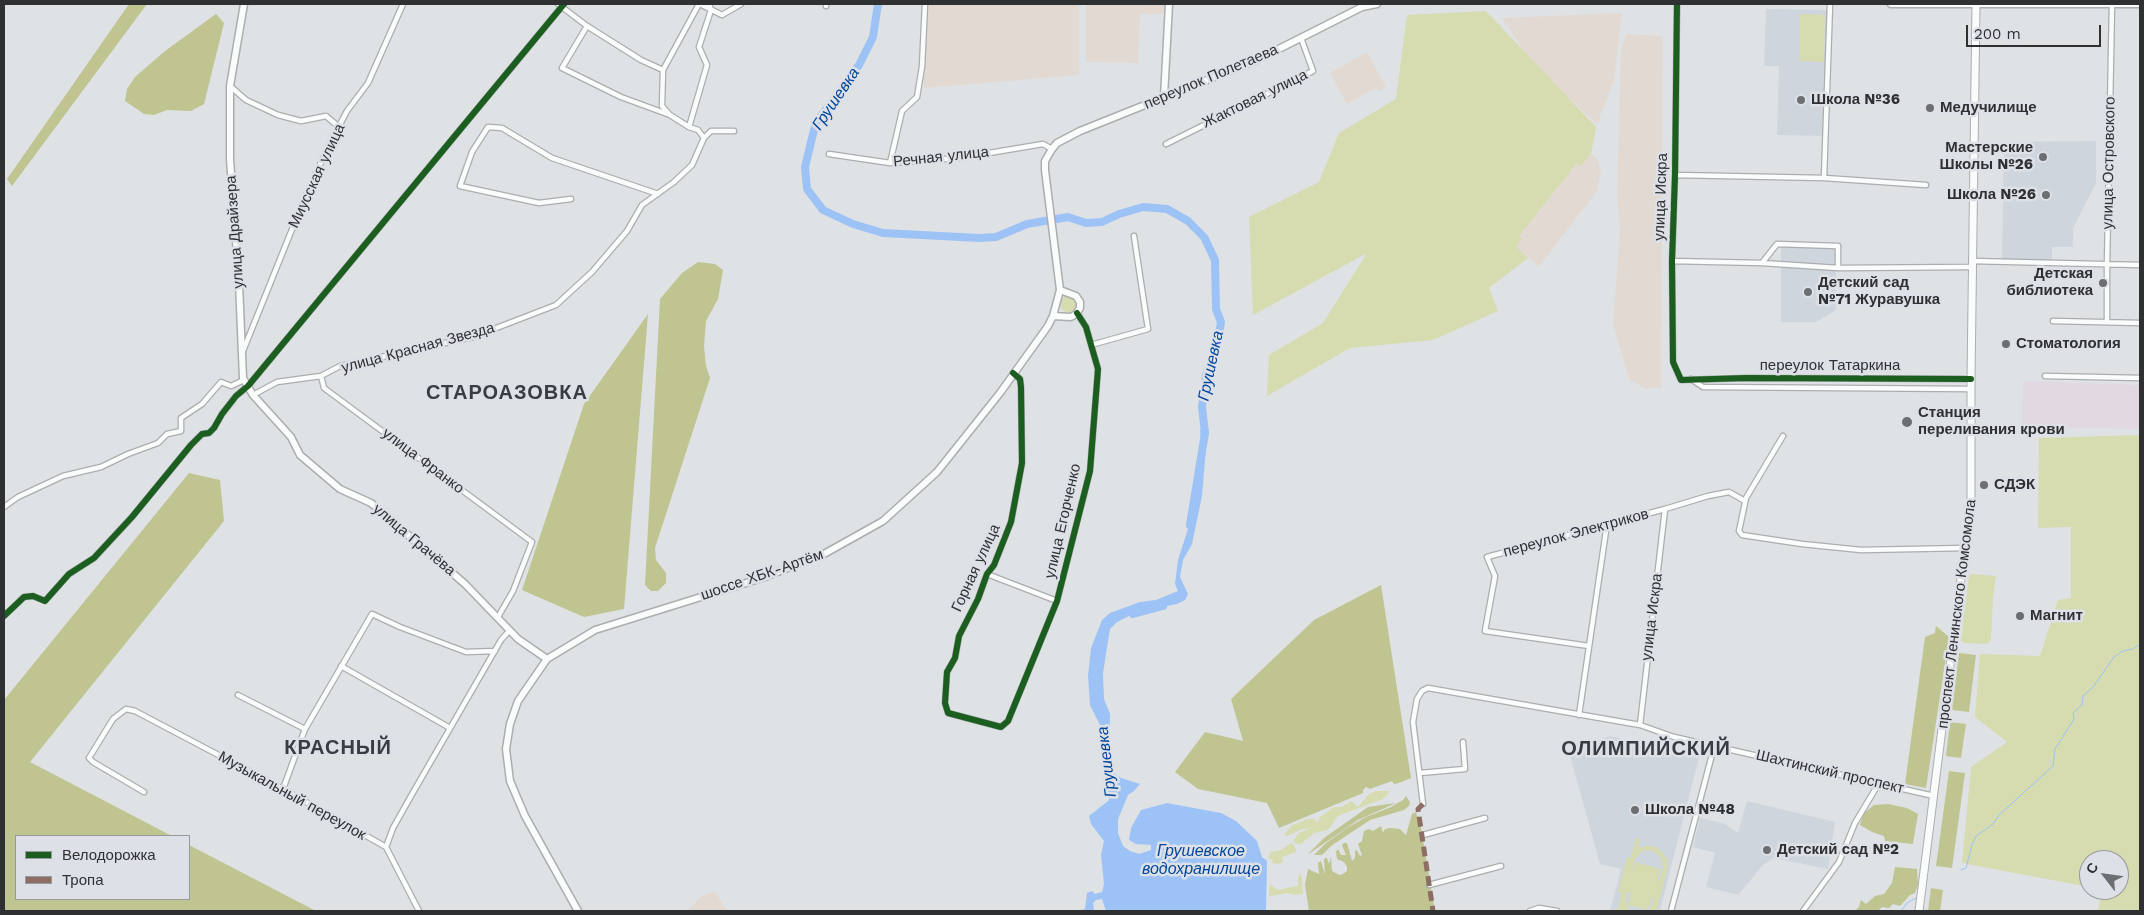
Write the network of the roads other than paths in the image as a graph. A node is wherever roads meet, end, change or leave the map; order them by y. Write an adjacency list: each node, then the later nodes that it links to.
1 (244, 4): 20 (main road, улица Драйзера)
2 (403, 4): 23 (street, Миусская улица)
3 (699, 4): 16 (street); 19 (street)
4 (709, 4): 16 (street)
5 (741, 4): 16 (street)
6 (925, 4): 30 (street)
7 (1169, 4): 21 (main road)
8 (1374, 4): 18 (main road, переулок Полетаева)
9 (1677, 4): 31 (street, улица Искра)
10 (1830, 4): 32 (street)
11 (1891, 4): 12 (main road)
12 (1976, 4): 13 (main road); 39 (main road, проспект Ленинского Комсомола)
13 (2112, 4): 14 (main road); 40 (street, улица Островского)
14 (2140, 4)
15 (561, 5): 17 (street); 57 (street)
16 (711, 10): 24 (street)
17 (587, 26): 19 (street); 22 (street)
18 (1301, 38): 21 (main road, переулок Полетаева); 27 (street, Жактовая улица)
19 (663, 70): 22 (street)
20 (230, 86): 23 (street); 50 (main road, улица Драйзера)
21 (1164, 97): 28 (main road, переулок Полетаева)
22 (670, 115): 24 (street)
23 (339, 127): 50 (street, Миусская улица)
24 (689, 127): 26 (street)
25 (734, 131): 26 (street)
26 (704, 138): 34 (street, улица Красная Звезда)
27 (1166, 144)
28 (1052, 149): 30 (street, Речная улица); 43 (main road, шоссе ХБК-Артём)
29 (829, 154): 30 (street, Речная улица)
30 (890, 163)
31 (1675, 175): 32 (street); 37 (street, улица Искра)
32 (1824, 178): 33 (street)
33 (1926, 185)
34 (658, 194): 35 (street); 52 (street, улица Красная Звезда)
35 (571, 199)
36 (1134, 236): 49 (street)
37 (1672, 261): 38 (street); 55 (street, улица Искра)
38 (1762, 263): 42 (street); 42 (street)
39 (1972, 264): 40 (street); 42 (street); 56 (main road, проспект Ленинского Комсомола)
40 (2107, 265): 41 (street); 47 (street, улица Островского)
41 (2140, 265)
42 (1838, 268)
43 (1060, 290): 44 (main road); 45 (main road, шоссе ХБК-Артём)
44 (1077, 313): 45 (main road); 49 (street, улица Егорченко)
45 (1053, 316): 51 (main road, шоссе ХБК-Артём)
46 (2053, 321): 47 (street)
47 (2107, 322): 48 (street)
48 (2140, 323)
49 (1091, 345): 67 (street, улица Егорченко)
50 (242, 354): 57 (main road, улица Драйзера)
51 (1013, 373): 66 (street, Горная улица); 73 (main road, шоссе ХБК-Артём)
52 (321, 376): 59 (street, улица Красная Звезда); 69 (street, улица Франко)
53 (2045, 376): 54 (street)
54 (2140, 378)
55 (1690, 379): 56 (street, переулок Татаркина); 58 (street, переулок Татаркина)
56 (1971, 379): 58 (main road, проспект Ленинского Комсомола)
57 (245, 381): 59 (main road, улица Грачёва); 62 (street); 68 (street)
58 (1971, 389): 65 (main road, проспект Ленинского Комсомола)
59 (254, 395): 69 (main road, улица Грачёва)
60 (1783, 436): 61 (street)
61 (1745, 501): 63 (street, переулок Электриков); 65 (street)
62 (4, 507)
63 (1664, 510): 64 (street, переулок Электриков); 77 (street, улица Искра)
64 (1606, 524): 71 (street); 71 (street, переулок Электриков)
65 (1966, 548): 87 (main road, проспект Ленинского Комсомола)
66 (987, 574): 67 (street); 78 (street, Горная улица)
67 (1057, 601): 78 (street, улица Егорченко)
68 (4, 616)
69 (498, 617): 70 (main road, улица Грачёва)
70 (510, 631): 72 (street); 73 (main road, улица Грачёва)
71 (1589, 646): 76 (street)
72 (495, 651): 74 (street); 79 (street)
73 (547, 659): 95 (main road, шоссе ХБК-Артём)
74 (341, 666): 79 (street); 80 (street)
75 (238, 695): 80 (street)
76 (1579, 715): 77 (street, Шахтинский проспект); 83 (street, Шахтинский проспект)
77 (1640, 725): 82 (street, Шахтинский проспект)
78 (1001, 727)
79 (450, 728): 91 (street)
80 (305, 730): 85 (street)
81 (1463, 742): 83 (street)
82 (1714, 747): 84 (street, Шахтинский проспект); 98 (street)
83 (1420, 773): 88 (street)
84 (1879, 783): 87 (street, Шахтинский проспект); 99 (street)
85 (283, 789): 86 (street, Музыкальный переулок); 91 (street, Музыкальный переулок)
86 (144, 792)
87 (1934, 796): 100 (main road, проспект Ленинского Комсомола)
88 (1422, 804)
89 (1485, 818): 90 (street)
90 (1422, 835)
91 (386, 847): 94 (street)
92 (1501, 866): 93 (street)
93 (1429, 885)
94 (419, 911)
95 (578, 911)
96 (1530, 911): 97 (street)
97 (1557, 911)
98 (1671, 911)
99 (1803, 911)
100 (1919, 911)

